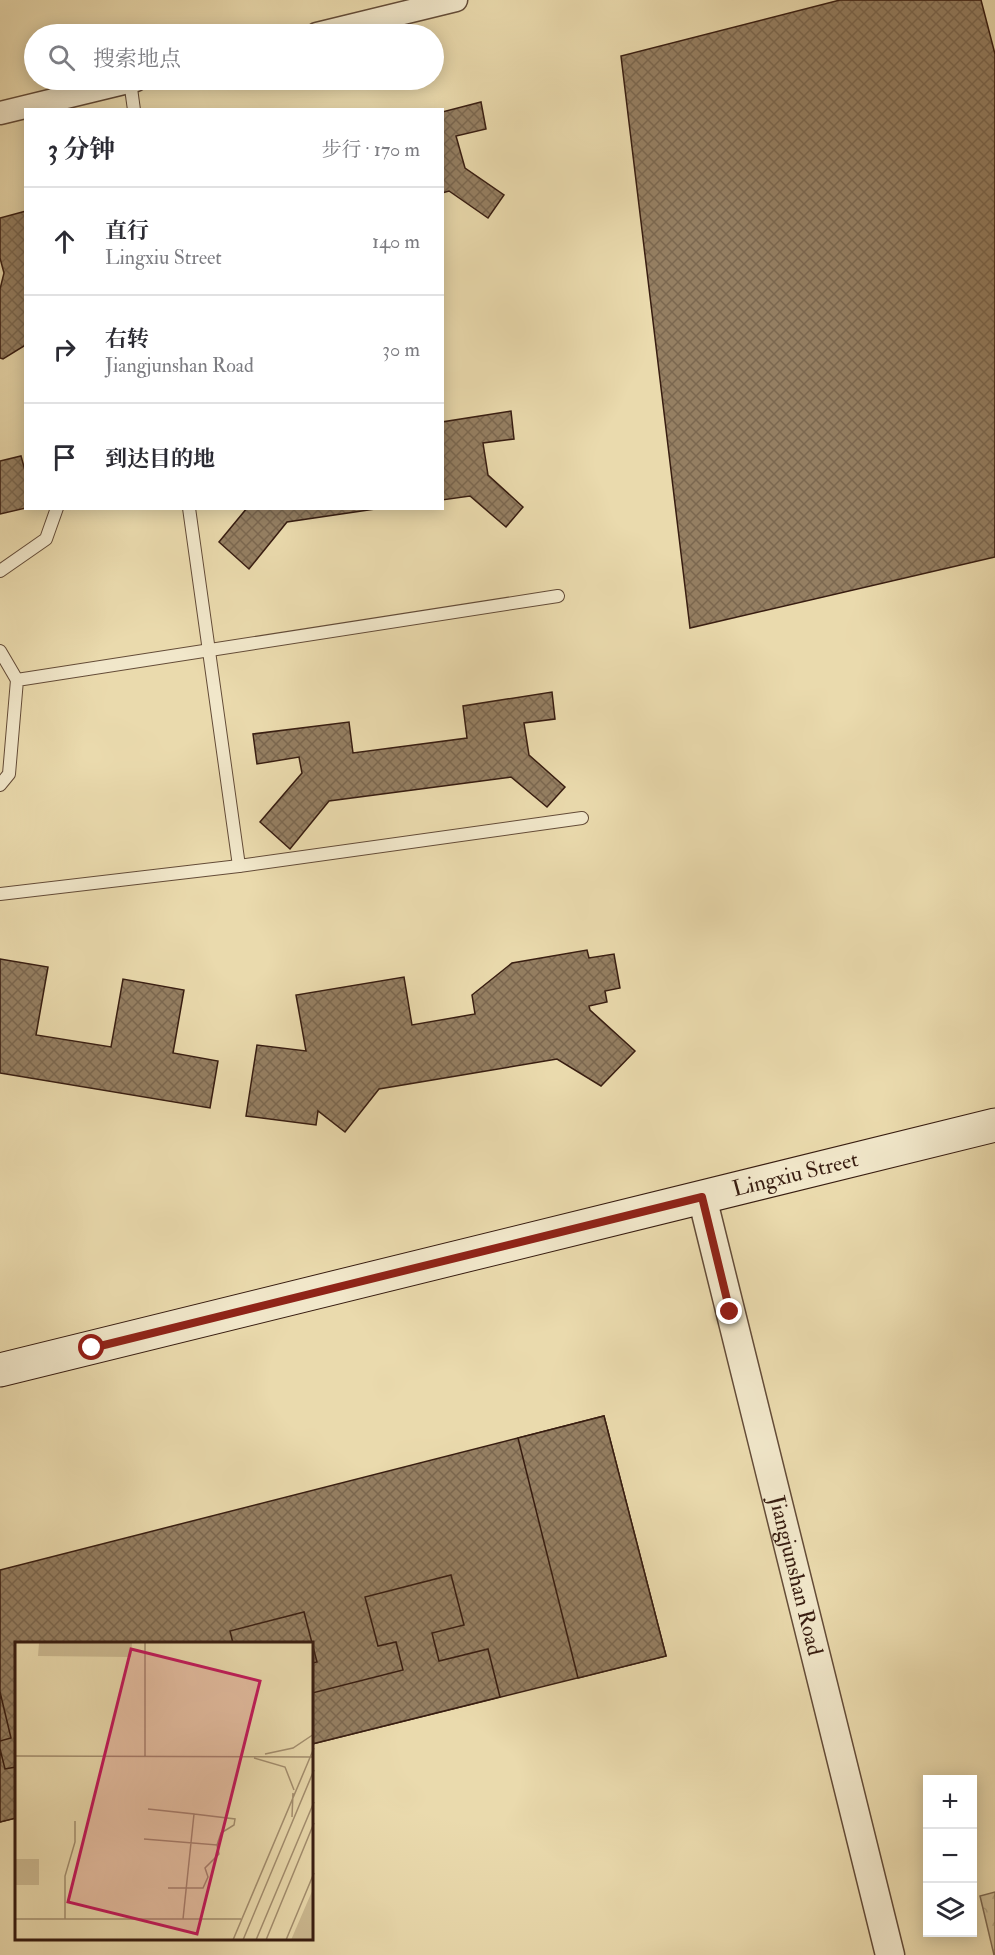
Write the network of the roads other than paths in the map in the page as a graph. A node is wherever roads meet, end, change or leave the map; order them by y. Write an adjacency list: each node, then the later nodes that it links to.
1 (456, 0): 2 (street)
2 (358, 24)
3 (93, 90): 6 (street)
4 (133, 90): 5 (lane)
5 (134, 108)
6 (0, 113)
7 (56, 510): 9 (lane)
8 (189, 510): 11 (lane)
9 (0, 571)
10 (558, 596): 11 (lane)
11 (209, 650): 13 (lane); 16 (lane)
12 (0, 651): 13 (lane)
13 (17, 680): 14 (lane)
14 (0, 785)
15 (582, 818): 16 (lane)
16 (239, 866): 17 (lane)
17 (0, 894)
18 (995, 1125): 19 (main road, Lingxiu Street)
19 (702, 1197): 20 (main road, Lingxiu Street); 21 (street, Jiangjunshan Road)
20 (0, 1370)
21 (890, 1955)

